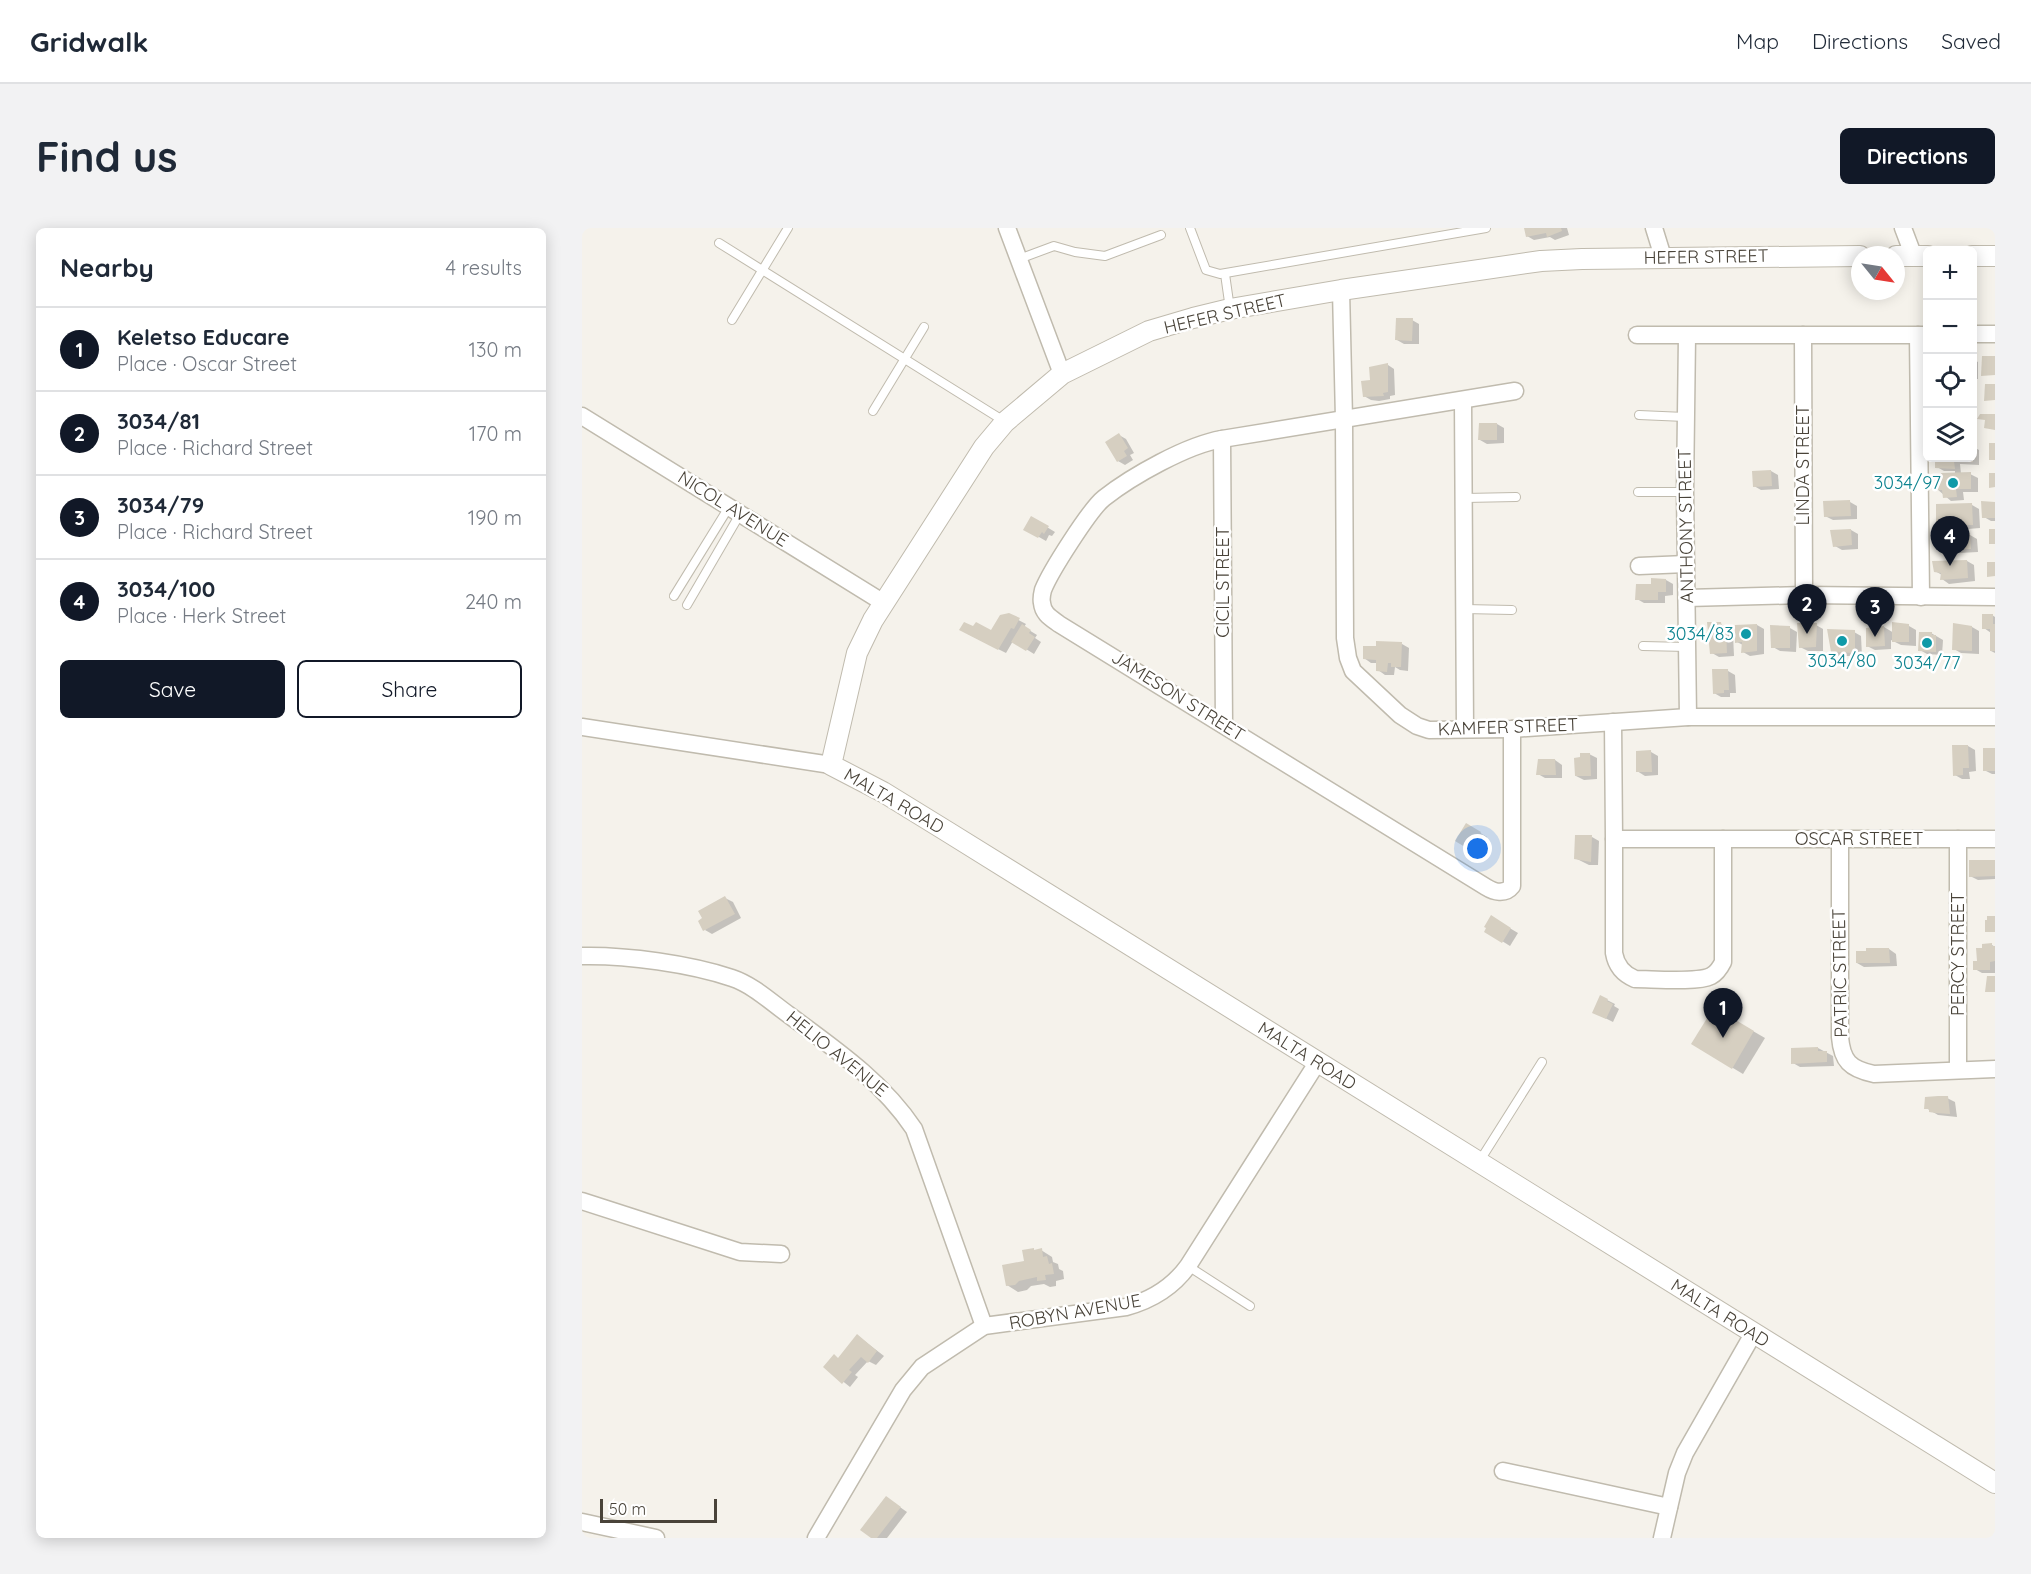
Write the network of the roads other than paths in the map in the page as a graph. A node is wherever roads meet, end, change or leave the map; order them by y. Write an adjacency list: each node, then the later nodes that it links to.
1 (788, 228): 15 (lane)
2 (1007, 228): 14 (street)
3 (1191, 228): 16 (lane)
4 (1486, 228): 16 (lane)
5 (1654, 228): 13 (street)
6 (1903, 228): 10 (street)
7 (1161, 235): 14 (lane)
8 (720, 243): 15 (lane)
9 (1851, 256): 13 (street, HEFER STREET)
10 (1912, 256)
11 (1977, 256): 12 (street)
12 (1995, 256)
13 (1664, 257): 17 (street, HEFER STREET)
14 (1019, 259): 28 (street)
15 (762, 270): 19 (lane); 27 (lane)
16 (1225, 273): 18 (lane)
17 (1341, 290): 18 (street, HEFER STREET); 35 (street, KAMFER STREET)
18 (1230, 309): 28 (street, HEFER STREET)
19 (732, 320)
20 (924, 327): 27 (lane)
21 (1977, 334): 22 (street)
22 (1995, 334)
23 (1636, 335): 26 (street)
24 (1803, 335): 25 (street); 26 (street); 45 (street, LINDA STREET)
25 (1923, 335): 47 (street)
26 (1687, 336): 34 (street, ANTHONY STREET)
27 (905, 358): 31 (lane); 36 (lane)
28 (1062, 374): 36 (street, HEFER STREET)
29 (1515, 391): 30 (street, JAMESON STREET)
30 (1463, 400): 35 (street, JAMESON STREET); 41 (street)
31 (873, 411)
32 (1639, 415): 34 (lane)
33 (582, 416): 42 (street, NICOL AVENUE)
34 (1685, 417): 39 (street, ANTHONY STREET)
35 (1344, 419): 37 (street, JAMESON STREET); 61 (street, KAMFER STREET)
36 (1005, 422): 50 (street, HEFER STREET)
37 (1222, 439): 59 (street, CICIL STREET); 59 (street, JAMESON STREET)
38 (1638, 492): 39 (lane)
39 (1685, 492): 43 (street, ANTHONY STREET)
40 (1516, 497): 41 (lane)
41 (1465, 498): 52 (street)
42 (735, 510): 46 (lane); 50 (street, NICOL AVENUE); 51 (lane)
43 (1686, 564): 44 (street); 49 (street, ANTHONY STREET)
44 (1639, 566)
45 (1804, 595): 47 (street); 49 (street)
46 (674, 596)
47 (1921, 597): 48 (street)
48 (1995, 597)
49 (1687, 598): 55 (street, ANTHONY STREET)
50 (884, 603): 63 (street, HEFER STREET)
51 (687, 605)
52 (1464, 609): 53 (lane); 61 (street)
53 (1512, 610)
54 (1643, 646): 55 (lane)
55 (1687, 647): 56 (street, ANTHONY STREET)
56 (1688, 717): 57 (street, KAMFER STREET); 58 (street, KAMFER STREET)
57 (1995, 717)
58 (1613, 722): 62 (street, KAMFER STREET); 64 (street)
59 (1224, 724): 62 (street, JAMESON STREET)
60 (582, 727): 63 (street, MALTA ROAD)
61 (1465, 729): 62 (street, KAMFER STREET)
62 (1512, 729)
63 (831, 765): 70 (street, MALTA ROAD)
64 (1614, 839): 65 (street, OSCAR STREET); 65 (street)
65 (1723, 839): 66 (street, OSCAR STREET)
66 (1840, 839): 67 (street, OSCAR STREET); 73 (street, PATRIC STREET)
67 (1958, 839): 68 (street, OSCAR STREET); 73 (street, PERCY STREET)
68 (1995, 839)
69 (582, 956): 79 (street, HELIO AVENUE)
70 (1317, 1062): 74 (street, MALTA ROAD); 77 (street, ROBYN AVENUE)
71 (1542, 1062): 74 (lane)
72 (1995, 1069): 73 (street, PATRIC STREET)
73 (1958, 1070)
74 (1479, 1163): 80 (street, MALTA ROAD)
75 (582, 1201): 76 (street)
76 (781, 1254)
77 (1188, 1266): 78 (lane); 79 (street, ROBYN AVENUE)
78 (1250, 1306)
79 (984, 1326): 86 (street, ROBYN AVENUE)
80 (1753, 1334): 82 (street, MALTA ROAD); 83 (street)
81 (1503, 1472): 83 (street)
82 (1995, 1483)
83 (1669, 1507): 87 (street)
84 (582, 1522): 85 (street)
85 (656, 1538)
86 (816, 1538)
87 (1662, 1538)

